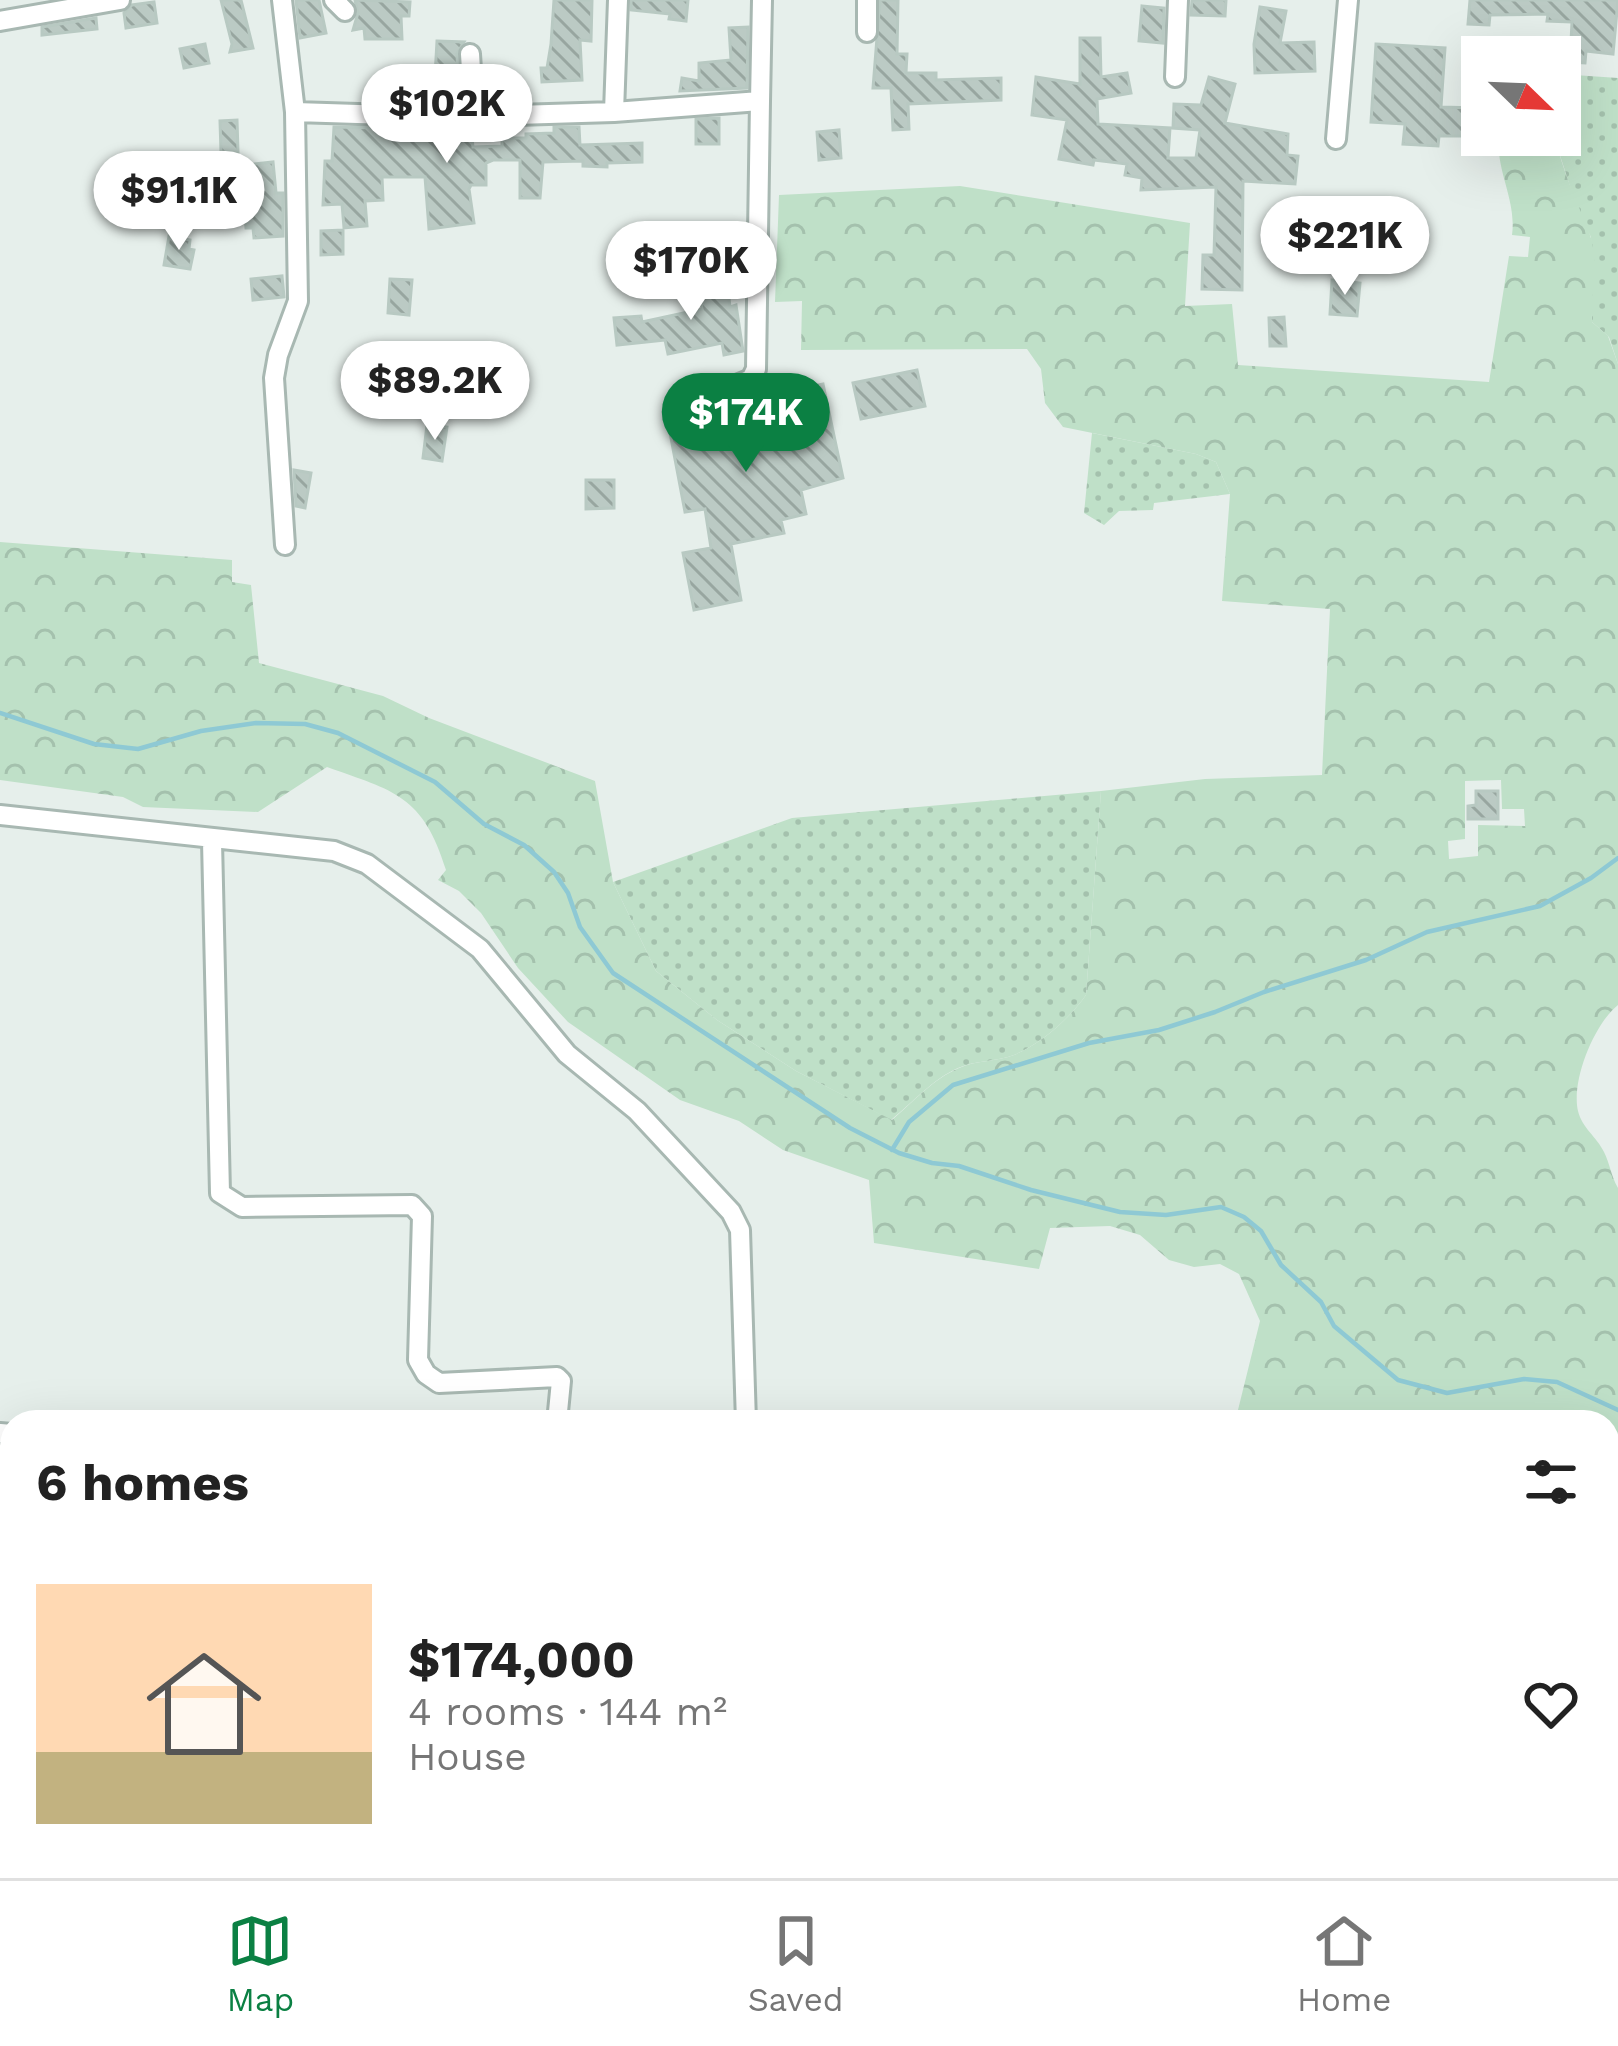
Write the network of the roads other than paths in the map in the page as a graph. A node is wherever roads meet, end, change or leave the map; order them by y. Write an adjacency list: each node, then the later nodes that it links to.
1 (283, 0): 13 (street)
2 (618, 0): 14 (street)
3 (762, 0): 12 (street)
4 (867, 0): 9 (street)
5 (1178, 0): 11 (street)
6 (1348, 0): 16 (street)
7 (110, 1): 8 (street)
8 (0, 21)
9 (867, 32)
10 (470, 54): 15 (street)
11 (1175, 77)
12 (760, 101): 14 (street); 17 (street)
13 (295, 112): 15 (street); 18 (street)
14 (614, 112): 15 (street)
15 (474, 117)
16 (1336, 139)
17 (724, 390)
18 (285, 545)
19 (0, 815): 20 (street)
20 (212, 841): 21 (street); 22 (street)
21 (558, 1410)
22 (746, 1410)

